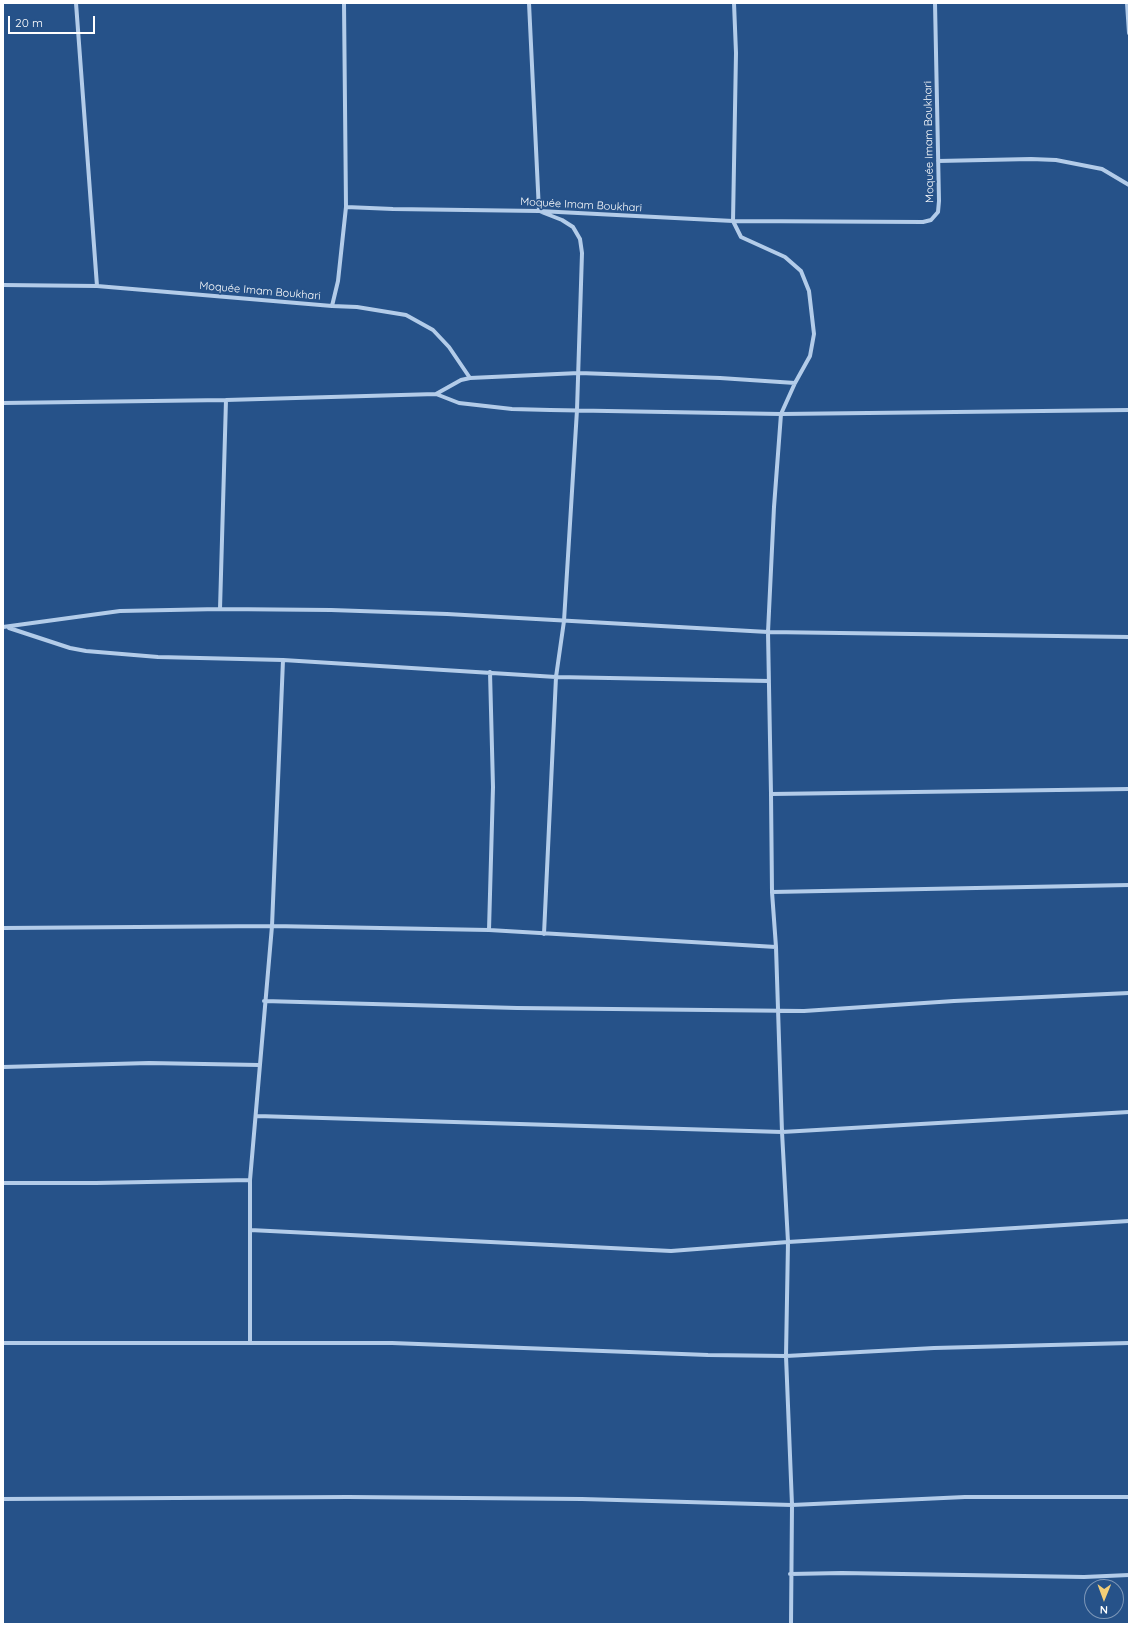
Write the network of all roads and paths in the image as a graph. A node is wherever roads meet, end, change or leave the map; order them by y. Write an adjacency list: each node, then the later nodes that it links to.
1 (76, 3): 15 (street)
2 (344, 3): 11 (street)
3 (529, 3): 12 (street)
4 (734, 3): 13 (street)
5 (935, 3): 8 (street, Moquée Imam Boukhari)
6 (1127, 3): 7 (street)
7 (1129, 33)
8 (938, 161): 10 (street); 13 (street, Moquée Imam Boukhari)
9 (1129, 179): 10 (street)
10 (1129, 186)
11 (346, 207): 12 (street, Moquée Imam Boukhari); 16 (street, Moquée Imam Boukhari)
12 (539, 211): 13 (street, Moquée Imam Boukhari); 17 (street)
13 (733, 221): 19 (street)
14 (3, 285): 15 (street, Moquée Imam Boukhari)
15 (97, 286): 16 (street, Moquée Imam Boukhari)
16 (332, 306): 18 (street)
17 (579, 373): 18 (street); 19 (street); 23 (street)
18 (470, 378): 20 (street)
19 (795, 383): 25 (street)
20 (436, 394): 21 (street); 23 (street)
21 (226, 400): 22 (street); 26 (street)
22 (3, 403)
23 (577, 410): 25 (street); 27 (street)
24 (1129, 410): 25 (street)
25 (781, 414): 29 (street)
26 (220, 609): 27 (street); 28 (street)
27 (564, 621): 29 (street); 33 (street)
28 (5, 627): 31 (street)
29 (768, 632): 30 (street); 34 (street)
30 (1129, 637)
31 (283, 660): 32 (street); 39 (street)
32 (490, 672): 33 (street); 41 (street)
33 (556, 677): 34 (street); 42 (street)
34 (769, 681): 36 (street)
35 (1129, 789): 36 (street)
36 (772, 794): 38 (street)
37 (1129, 885): 38 (street)
38 (772, 892): 43 (street)
39 (272, 926): 40 (street); 41 (street); 45 (street)
40 (3, 928)
41 (489, 930): 42 (street)
42 (544, 934): 43 (street)
43 (776, 947): 46 (street)
44 (1129, 993): 46 (street)
45 (264, 1001): 46 (street); 47 (street)
46 (778, 1010): 51 (street)
47 (260, 1065): 48 (street); 50 (street)
48 (3, 1067)
49 (1129, 1112): 51 (street)
50 (257, 1116): 51 (street); 52 (street)
51 (782, 1132): 56 (street)
52 (250, 1180): 53 (street); 55 (street)
53 (3, 1183)
54 (1129, 1221): 56 (street)
55 (250, 1230): 56 (street); 57 (street)
56 (788, 1242): 60 (street)
57 (250, 1342): 58 (street); 60 (street)
58 (3, 1343)
59 (1129, 1343): 60 (street)
60 (786, 1356): 63 (street)
61 (1129, 1497): 63 (street)
62 (3, 1499): 63 (street)
63 (792, 1505): 64 (street)
64 (790, 1574): 65 (street); 66 (street)
65 (1129, 1575)
66 (791, 1624)

